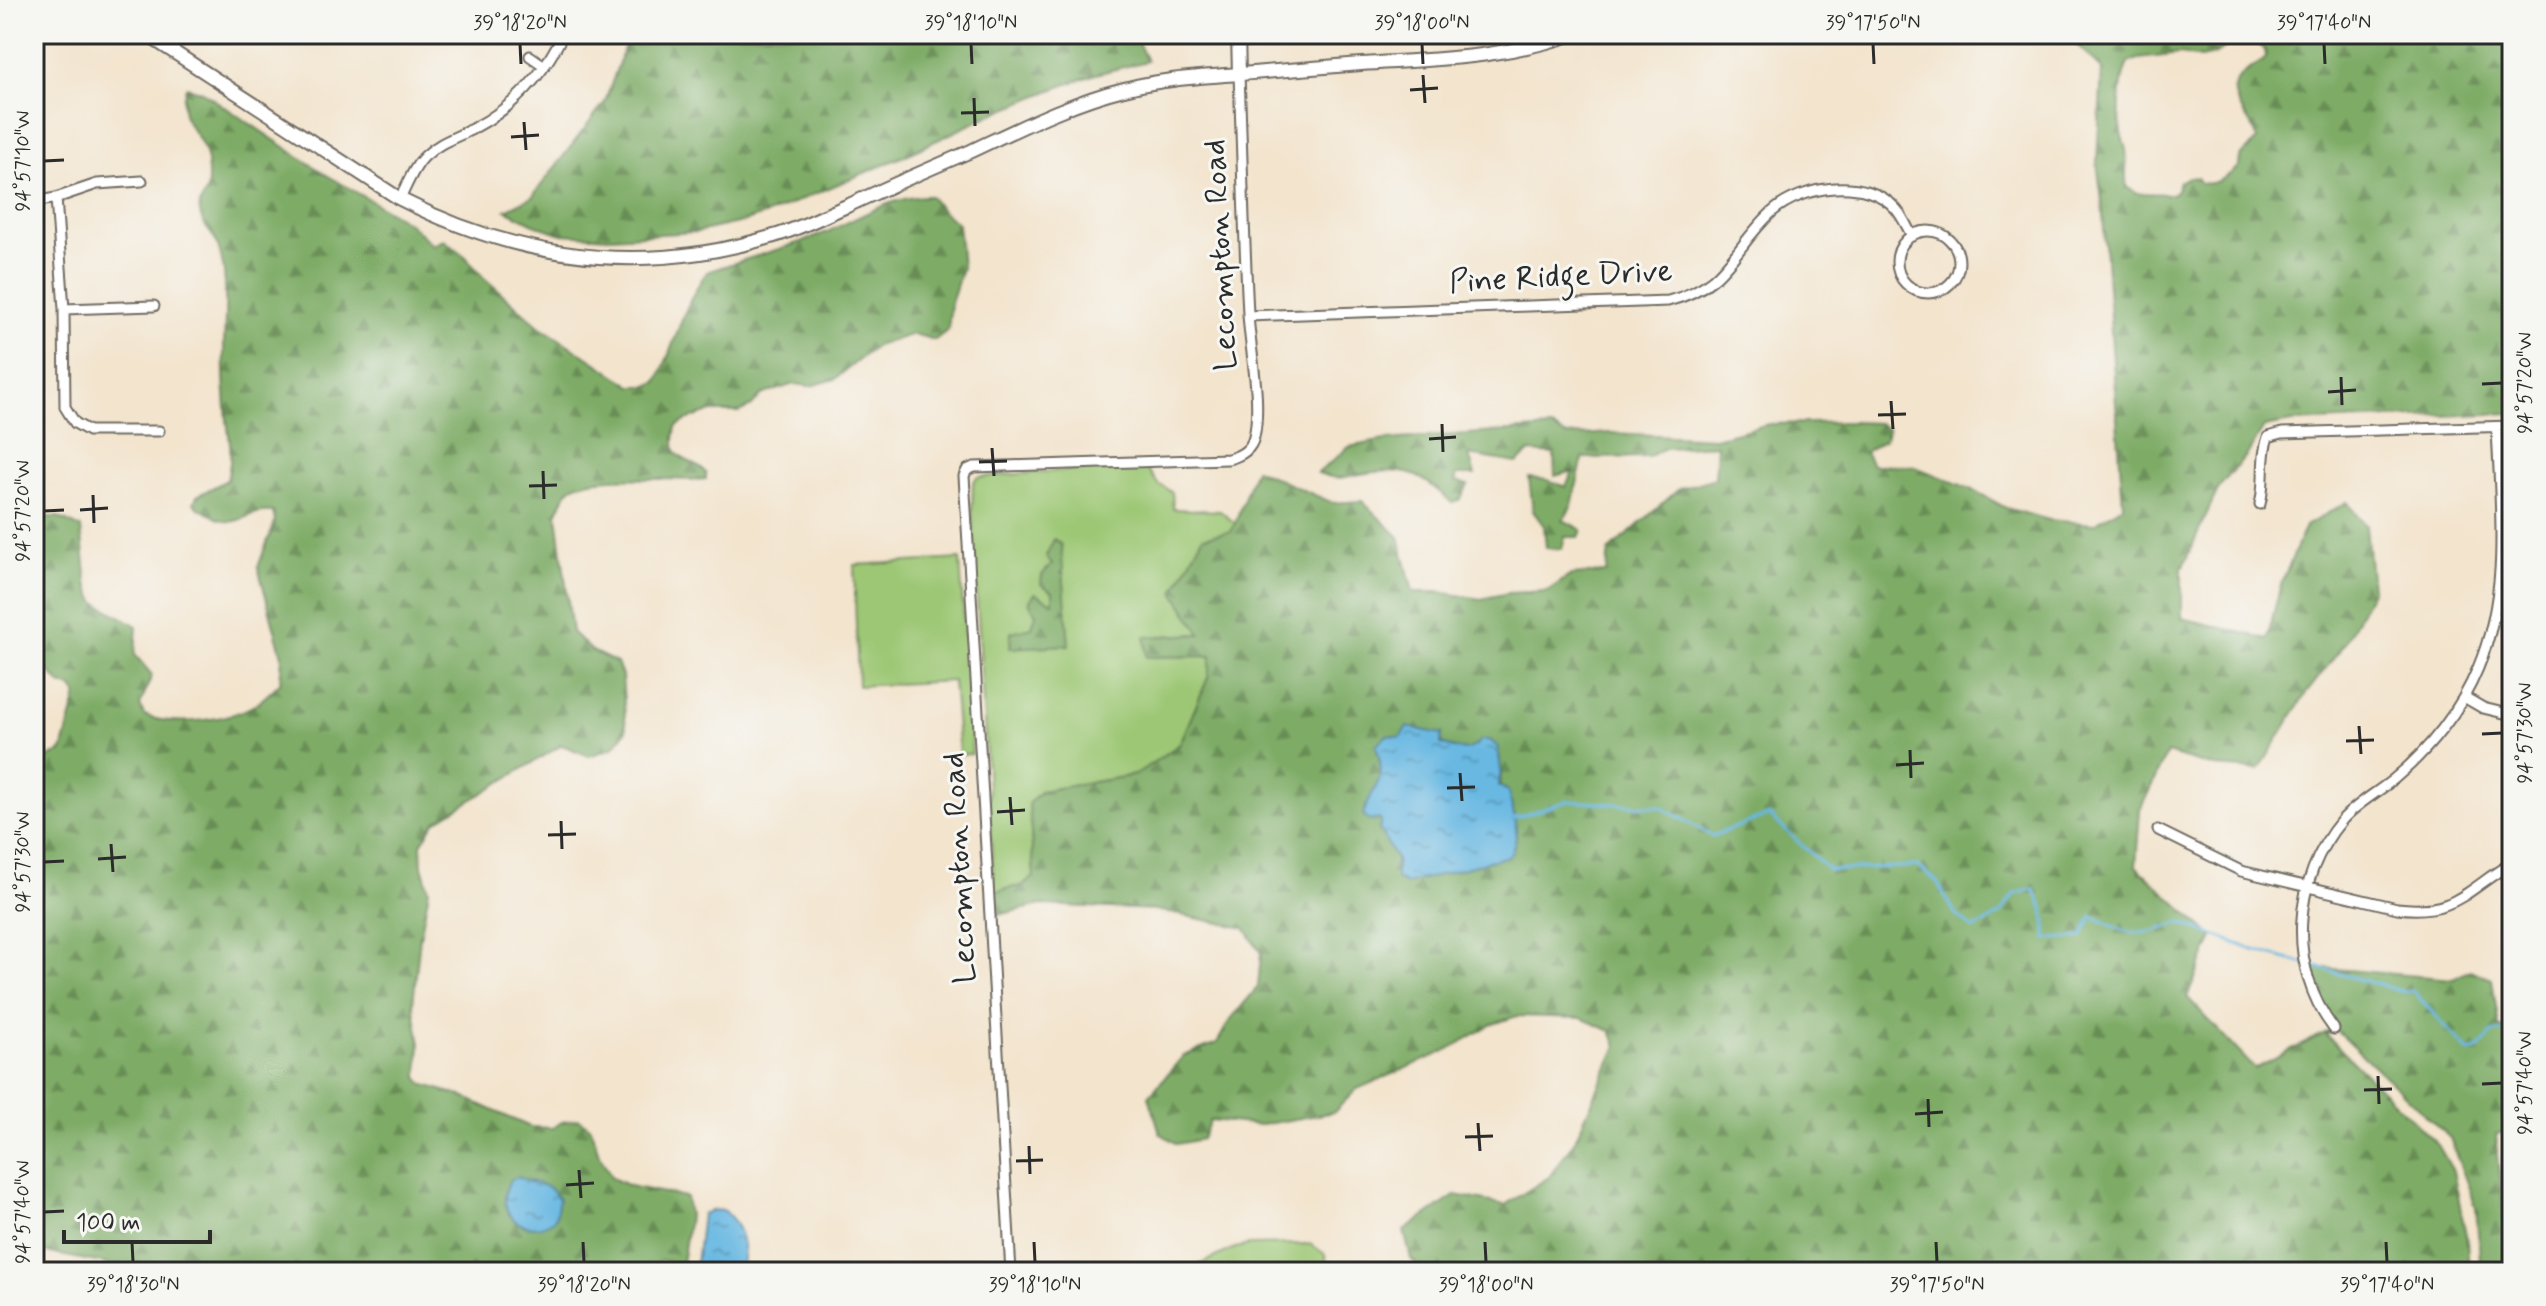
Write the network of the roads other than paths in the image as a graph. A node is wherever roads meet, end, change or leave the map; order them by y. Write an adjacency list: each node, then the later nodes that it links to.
1 (146, 34): 5 (main road)
2 (563, 34): 7 (street)
3 (1238, 34): 8 (main road, Lecompton Road)
4 (1573, 34): 8 (main road)
5 (166, 39): 11 (main road)
6 (530, 56): 7 (street)
7 (543, 65): 11 (street)
8 (1239, 74): 11 (main road); 16 (street, Lecompton Road)
9 (142, 181): 10 (street)
10 (56, 198): 12 (street); 15 (street)
11 (400, 199)
12 (34, 202)
13 (1912, 236): 13 (street); 16 (street, Pine Ridge Drive)
14 (154, 306): 15 (street)
15 (64, 309): 19 (street)
16 (1248, 316): 27 (street, Lecompton Road)
17 (2512, 426): 18 (street)
18 (2497, 427): 20 (street); 21 (street)
19 (159, 431)
20 (2260, 504)
21 (2464, 697): 22 (street); 25 (street)
22 (2512, 715)
23 (2158, 830): 25 (street)
24 (2512, 863): 25 (street)
25 (2307, 887): 26 (street)
26 (2334, 1029)
27 (1011, 1272)

